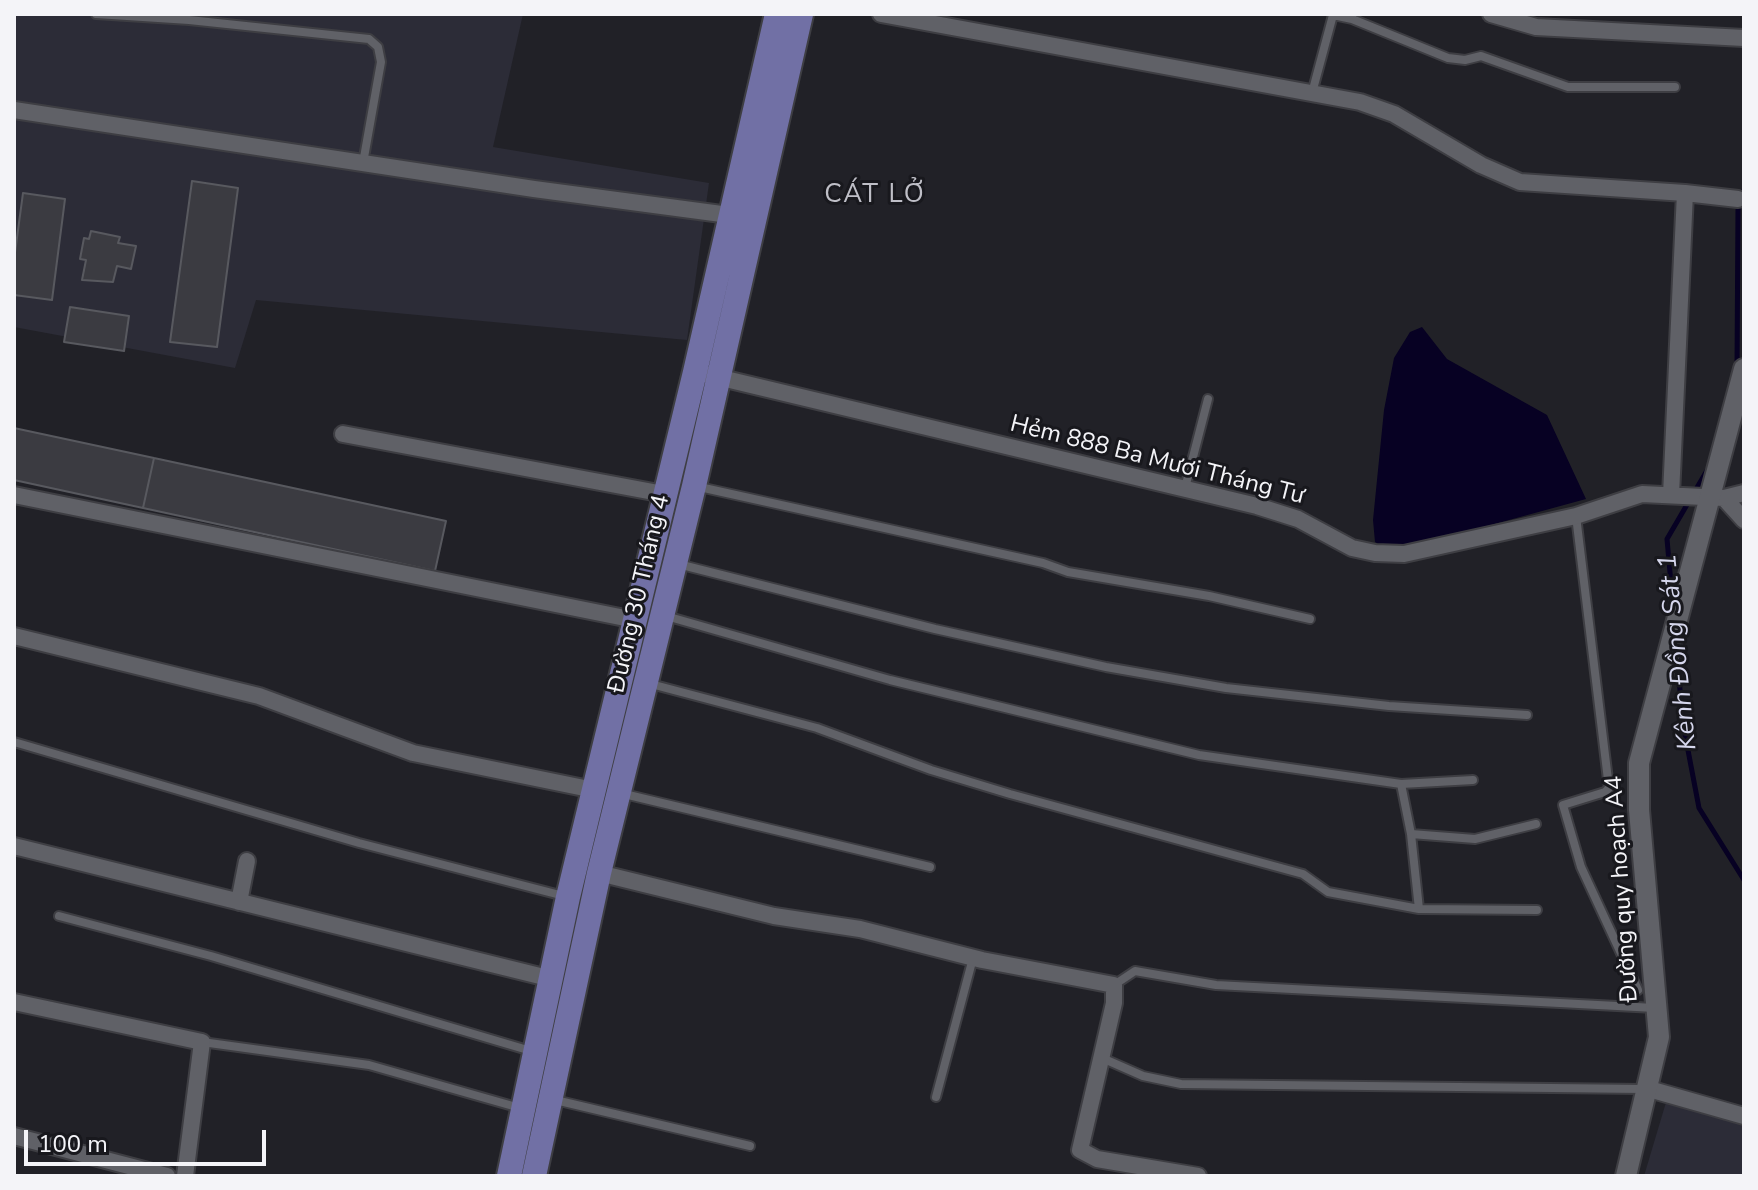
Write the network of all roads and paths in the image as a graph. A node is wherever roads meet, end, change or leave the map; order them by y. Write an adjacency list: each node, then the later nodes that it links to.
1 (96, 14): 12 (lane)
2 (777, 14): 15 (main road, Đường 30 Tháng 4)
3 (801, 14): 16 (main road, Đường 30 Tháng 4)
4 (881, 14): 10 (street)
5 (1491, 14): 7 (street)
6 (1352, 16): 9 (lane); 10 (lane)
7 (1538, 21): 8 (street)
8 (1744, 38)
9 (1675, 87)
10 (1312, 93): 13 (street)
11 (14, 110): 12 (street)
12 (363, 163): 15 (street)
13 (1685, 193): 14 (street); 26 (street)
14 (1738, 199)
15 (729, 215): 16 (main road); 18 (main road, Đường 30 Tháng 4)
16 (755, 219): 18 (main road, Đường 30 Tháng 4)
17 (1744, 369): 27 (street, Đường quy hoạch A4)
18 (707, 375): 21 (main road, Đường 30 Tháng 4); 22 (street, Hẻm 888 Ba Mươi Tháng Tư); 24 (main road, Đường 30 Tháng 4)
19 (1208, 399): 22 (lane)
20 (343, 434): 24 (street)
21 (694, 486): 30 (main road, Đường 30 Tháng 4); 32 (lane)
22 (1185, 488): 28 (street, Hẻm 888 Ba Mươi Tháng Tư)
23 (1744, 493): 27 (street, Hẻm 888 Ba Mươi Tháng Tư)
24 (664, 494): 33 (main road, Đường 30 Tháng 4)
25 (14, 495): 33 (street)
26 (1671, 495): 27 (street, Hẻm 888 Ba Mươi Tháng Tư); 28 (street, Hẻm 888 Ba Mươi Tháng Tư)
27 (1718, 498): 29 (street); 58 (street, Đường quy hoạch A4)
28 (1576, 516): 56 (lane)
29 (1744, 520)
30 (674, 563): 31 (main road, Đường 30 Tháng 4); 36 (lane)
31 (661, 615): 35 (main road, Đường 30 Tháng 4); 39 (lane)
32 (1310, 619)
33 (635, 620): 40 (main road, Đường 30 Tháng 4)
34 (14, 636): 40 (street)
35 (646, 682): 41 (main road, Đường 30 Tháng 4); 50 (lane)
36 (1527, 715)
37 (14, 742): 48 (lane)
38 (1473, 780): 39 (lane)
39 (1401, 784): 43 (lane)
40 (594, 790): 41 (main road); 48 (main road, Đường 30 Tháng 4)
41 (619, 793): 46 (lane); 47 (main road, Đường 30 Tháng 4)
42 (1536, 824): 43 (lane)
43 (1411, 834): 50 (lane)
44 (14, 846): 49 (street)
45 (247, 861): 49 (street)
46 (930, 867)
47 (599, 873): 53 (street); 64 (main road, Đường 30 Tháng 4)
48 (568, 897): 54 (main road, Đường 30 Tháng 4)
49 (239, 902): 54 (street)
50 (1419, 909): 51 (lane)
51 (1537, 910)
52 (59, 916): 60 (lane)
53 (973, 958): 55 (street); 63 (lane)
54 (552, 979): 60 (main road, Đường 30 Tháng 4)
55 (1114, 985): 58 (lane); 61 (street)
56 (1638, 990)
57 (14, 1002): 59 (street)
58 (1658, 1009): 62 (street, Đường quy hoạch A4)
59 (202, 1042): 65 (lane); 71 (street)
60 (536, 1053): 65 (main road, Đường 30 Tháng 4)
61 (1101, 1058): 62 (lane); 69 (street)
62 (1649, 1089): 66 (street); 75 (street, Đường quy hoạch A4)
63 (936, 1097)
64 (551, 1099): 68 (lane); 73 (main road, Đường 30 Tháng 4)
65 (524, 1109): 72 (main road, Đường 30 Tháng 4)
66 (1744, 1116)
67 (14, 1136): 70 (street)
68 (750, 1146)
69 (1102, 1168): 74 (street)
70 (167, 1176)
71 (185, 1176)
72 (509, 1176)
73 (534, 1176)
74 (1198, 1176)
75 (1626, 1176)

